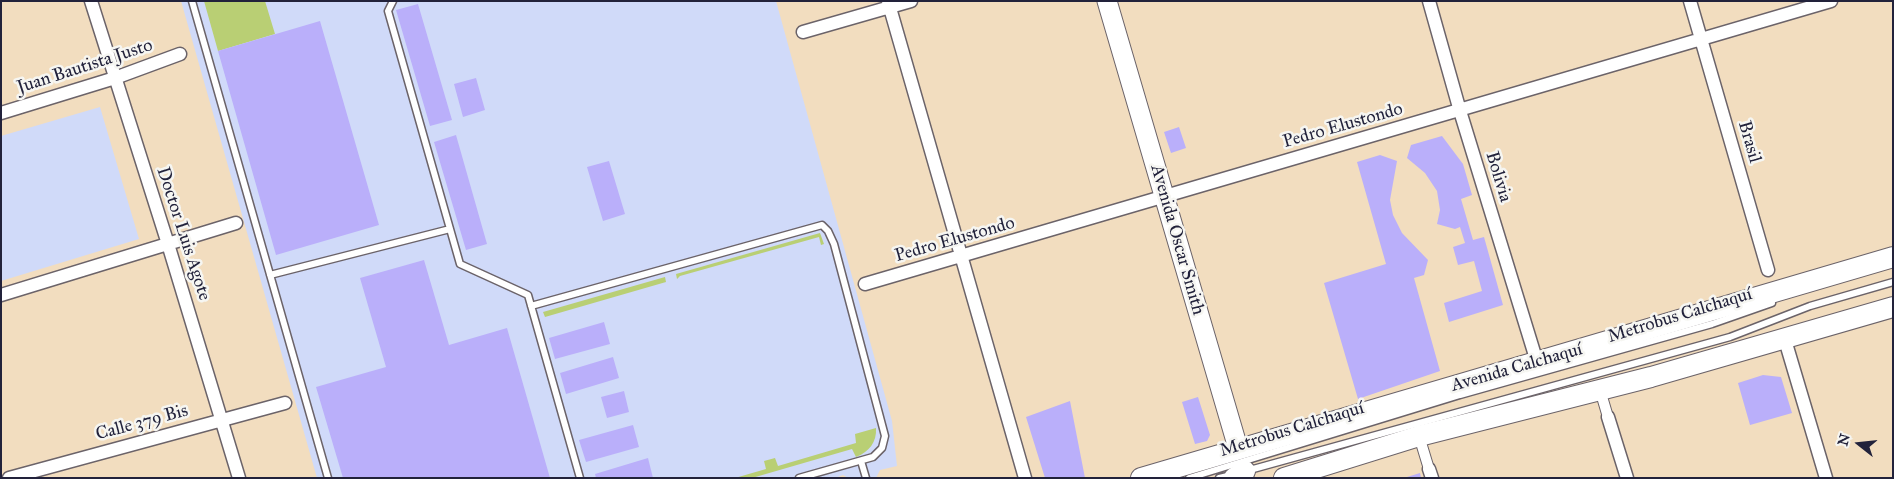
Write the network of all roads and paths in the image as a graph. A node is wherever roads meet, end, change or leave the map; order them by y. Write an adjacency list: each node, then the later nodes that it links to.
1 (91, 1): 13 (street, Doctor Luis Agote)
2 (192, 1): 22 (lane)
3 (393, 1): 18 (lane)
4 (911, 1): 9 (street)
5 (1107, 1): 16 (main road, Avenida Oscar Smith)
6 (1429, 1): 14 (street, Bolivia)
7 (1690, 1): 11 (street, Brasil)
8 (1831, 1): 11 (street, Pedro Elustondo)
9 (889, 4): 10 (street); 20 (street)
10 (803, 32)
11 (1700, 38): 14 (street, Pedro Elustondo); 25 (street, Brasil)
12 (180, 54): 13 (street, Juan Bautista Justo)
13 (114, 78): 15 (street, Juan Bautista Justo); 19 (street, Doctor Luis Agote)
14 (1460, 110): 16 (street, Pedro Elustondo); 30 (street, Bolivia)
15 (1, 113)
16 (1164, 197): 20 (street, Pedro Elustondo); 37 (main road, Avenida Oscar Smith)
17 (236, 224): 19 (street)
18 (450, 229): 22 (lane); 27 (lane)
19 (168, 244): 26 (street); 34 (street, Doctor Luis Agote)
20 (962, 255): 24 (street, Pedro Elustondo); 45 (street)
21 (1893, 257): 25 (main road, Avenida Calchaquí)
22 (270, 275): 41 (lane)
23 (1893, 282): 37 (lane, Metrobus Calchaquí)
24 (866, 284)
25 (1772, 285): 30 (main road, Avenida Calchaquí); 37 (lane, Metrobus Calchaquí)
26 (1, 295)
27 (531, 306): 36 (lane); 42 (lane)
28 (1893, 307): 29 (main road)
29 (1785, 340): 31 (main road); 51 (street)
30 (1538, 362): 37 (main road, Avenida Calchaquí)
31 (1600, 390): 33 (street); 35 (main road)
32 (285, 403): 34 (street, Calle 379 Bis)
33 (1608, 417): 50 (street)
34 (222, 420): 39 (street, Calle 379 Bis); 40 (street, Doctor Luis Agote)
35 (1419, 436): 38 (street); 49 (main road)
36 (861, 461): 43 (lane); 44 (lane)
37 (1241, 467): 46 (main road, Avenida Calchaquí); 47 (lane, Metrobus Calchaquí); 48 (lane, Metrobus Calchaquí)
38 (1431, 473)
39 (9, 478)
40 (239, 478)
41 (328, 478)
42 (580, 478)
43 (798, 478)
44 (866, 478)
45 (1025, 478)
46 (1141, 478)
47 (1189, 478)
48 (1219, 478)
49 (1284, 478)
50 (1626, 478)
51 (1826, 478)

